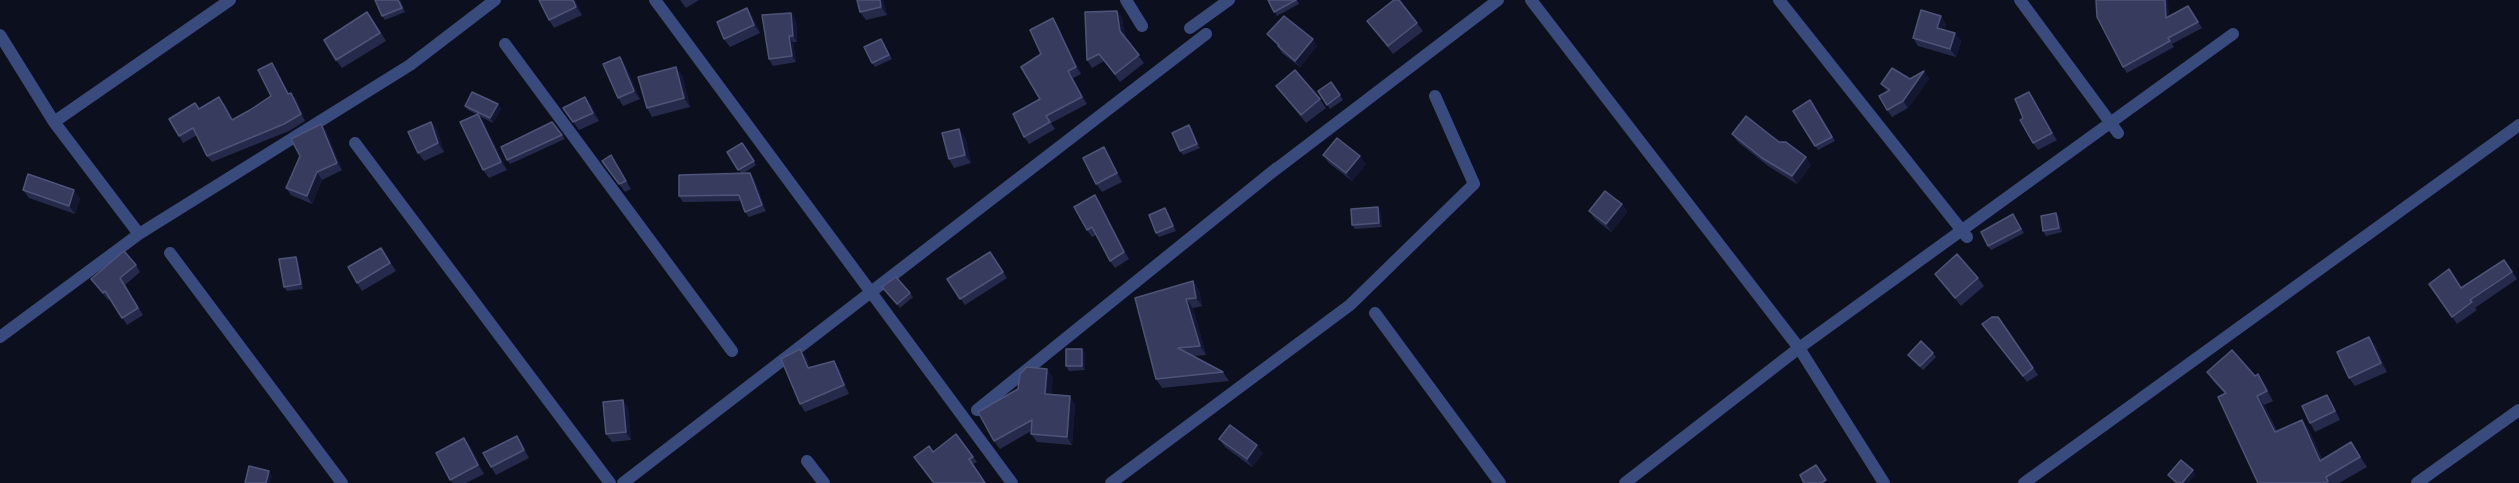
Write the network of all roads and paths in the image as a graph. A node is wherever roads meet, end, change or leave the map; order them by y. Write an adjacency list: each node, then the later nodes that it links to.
1 (230, 0): 17 (street)
2 (495, 0): 23 (street)
3 (655, 0): 37 (street)
4 (1126, 0): 10 (street)
5 (1229, 0): 11 (street)
6 (1498, 0): 21 (street)
7 (1531, 0): 28 (street)
8 (1779, 0): 24 (street)
9 (2020, 0): 19 (street)
10 (1142, 26)
11 (1190, 28)
12 (0, 34): 17 (street)
13 (1206, 34): 35 (street)
14 (2233, 34): 28 (street)
15 (505, 44): 29 (street)
16 (1435, 96): 38 (street)
17 (54, 122): 23 (street)
18 (2519, 125): 42 (street)
19 (2118, 133)
20 (355, 143): 34 (street)
21 (1277, 168): 22 (street); 30 (street)
22 (1260, 181)
23 (139, 234): 27 (street)
24 (1967, 237)
25 (170, 253): 33 (street)
26 (1375, 313): 39 (street)
27 (0, 337)
28 (1799, 348): 40 (street); 41 (street)
29 (732, 351)
30 (977, 410)
31 (2519, 410): 43 (street)
32 (807, 461): 36 (street)
33 (342, 483)
34 (610, 483)
35 (623, 483)
36 (824, 483)
37 (1012, 483)
38 (1111, 483)
39 (1500, 483)
40 (1625, 483)
41 (1884, 483)
42 (2024, 483)
43 (2417, 483)

